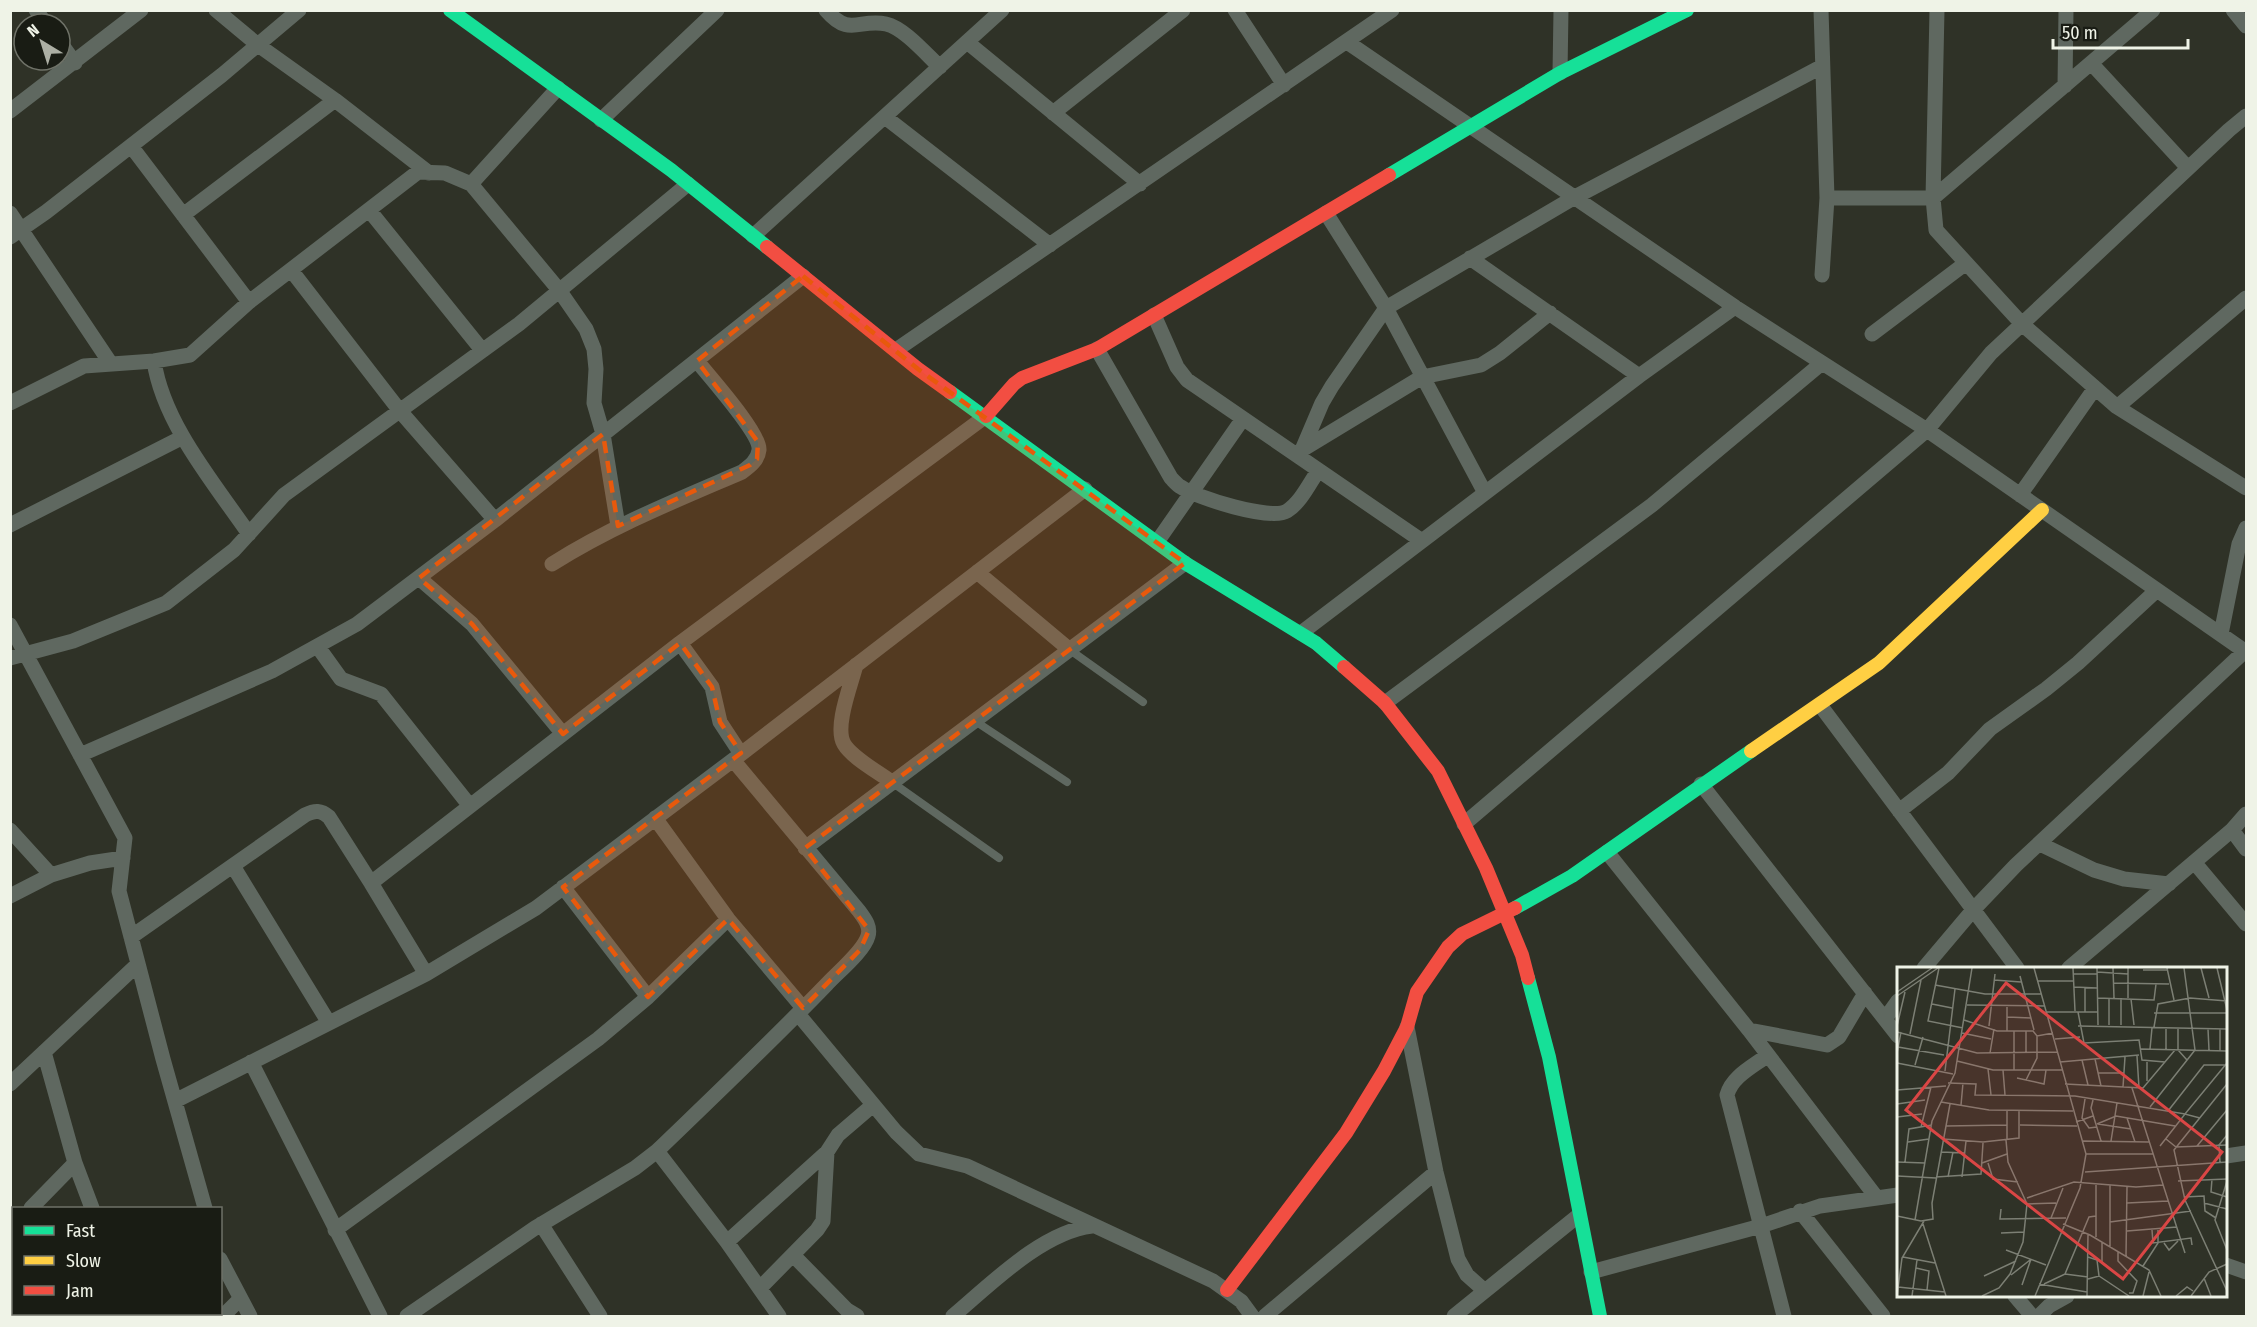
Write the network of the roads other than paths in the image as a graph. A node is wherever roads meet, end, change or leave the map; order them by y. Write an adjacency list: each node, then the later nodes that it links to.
1 (141, 10): 23 (street)
2 (216, 10): 21 (street)
3 (299, 10): 21 (street)
4 (450, 10): 30 (street)
5 (717, 10): 36 (street)
6 (826, 10): 25 (street)
7 (1002, 10): 19 (street)
8 (1183, 10): 33 (street)
9 (1235, 10): 28 (street)
10 (1392, 10): 20 (street)
11 (1561, 10): 27 (street)
12 (1687, 10): 27 (street)
13 (1821, 10): 26 (street)
14 (1937, 10): 46 (street)
15 (2066, 10): 29 (street)
16 (2153, 10): 24 (street)
17 (2233, 10): 18 (street)
18 (2247, 26)
19 (967, 42): 25 (street); 33 (street)
20 (1347, 42): 28 (street); 37 (street)
21 (258, 45): 31 (street); 38 (street)
22 (72, 59): 23 (street)
23 (75, 63): 32 (street)
24 (2091, 63): 29 (street); 39 (street)
25 (940, 67): 35 (street)
26 (1821, 67): 44 (street); 45 (street)
27 (1560, 73): 37 (street)
28 (1284, 85): 43 (street)
29 (2065, 86): 46 (street)
30 (558, 88): 36 (street); 41 (street)
31 (335, 100): 40 (street); 50 (street)
32 (10, 111)
33 (1053, 113): 43 (street)
34 (2247, 116): 39 (street)
35 (885, 117): 52 (street); 53 (street)
36 (601, 120): 42 (street)
37 (1469, 127): 44 (street); 49 (street)
38 (131, 146): 50 (street); 51 (street)
39 (2188, 168): 66 (street)
40 (429, 173): 41 (street); 47 (street)
41 (471, 184): 59 (street)
42 (688, 184): 52 (street); 59 (street)
43 (1140, 184): 53 (street)
44 (1575, 197): 54 (street); 62 (street)
45 (1827, 198): 46 (street); 58 (street)
46 (1933, 198): 55 (street)
47 (369, 210): 56 (street); 69 (street)
48 (10, 213): 51 (street)
49 (1326, 213): 63 (street); 65 (street)
50 (183, 215): 61 (street)
51 (16, 233): 74 (street)
52 (753, 236): 57 (street)
53 (1050, 245): 70 (street)
54 (1470, 258): 63 (street); 64 (street)
55 (1966, 263): 66 (street); 67 (street)
56 (291, 270): 61 (street); 80 (street)
57 (803, 276): 70 (street); 72 (street)
58 (1822, 276)
59 (559, 290): 69 (street); 84 (street)
60 (2247, 298): 79 (street)
61 (249, 302): 71 (street)
62 (1735, 307): 73 (street); 75 (street)
63 (1386, 308): 76 (street); 86 (street)
64 (1550, 313): 75 (street); 76 (street)
65 (1154, 315): 68 (street); 82 (street)
66 (2022, 324): 77 (street); 83 (street)
67 (1872, 333)
68 (1097, 349): 81 (street); 90 (street)
69 (482, 350): 80 (street)
70 (896, 350): 81 (street)
71 (154, 361): 74 (street); 85 (street)
72 (697, 361): 84 (street); 96 (street)
73 (1822, 363): 83 (street); 117 (street)
74 (111, 364): 78 (street)
75 (1639, 376): 91 (street)
76 (1422, 377): 86 (street); 91 (street)
77 (2095, 388): 79 (street); 92 (street)
78 (10, 403)
79 (2117, 407): 88 (street)
80 (400, 411): 94 (street); 98 (street)
81 (986, 416): 89 (street); 109 (street)
82 (1242, 420): 86 (street); 90 (street)
83 (1927, 430): 92 (street); 130 (street)
84 (603, 434): 94 (street); 96 (street)
85 (183, 437): 95 (street); 98 (street)
86 (1299, 452): 87 (street)
87 (1318, 471): 90 (street); 99 (street)
88 (2244, 483)
89 (1085, 489): 100 (street); 103 (street)
90 (1192, 493): 100 (street)
91 (1485, 493): 99 (street)
92 (2020, 495): 93 (street)
93 (2042, 510): 105 (street); 118 (street)
94 (495, 520): 104 (street)
95 (10, 525)
96 (618, 526): 102 (street)
97 (2247, 528): 108 (street)
98 (249, 534): 113 (street)
99 (1422, 541): 107 (street)
100 (1157, 542): 101 (street)
101 (1185, 563): 107 (street); 111 (street)
102 (552, 564)
103 (977, 572): 111 (street); 115 (street)
104 (419, 578): 110 (street); 120 (street)
105 (2157, 590): 108 (street); 127 (street)
106 (10, 625): 113 (street)
107 (1301, 633): 117 (street)
108 (2221, 634): 112 (street)
109 (680, 643): 120 (street); 122 (street)
110 (318, 647): 121 (street); 126 (street)
111 (1070, 650): 116 (lane); 119 (street)
112 (2246, 651): 133 (street)
113 (26, 653): 114 (street); 121 (street)
114 (10, 658)
115 (856, 665): 122 (street); 124 (street)
116 (1143, 702)
117 (1385, 703): 130 (street)
118 (1820, 705): 125 (street); 127 (street)
119 (975, 721): 123 (lane); 124 (street)
120 (563, 734): 126 (street)
121 (80, 755): 137 (street)
122 (737, 757): 129 (street); 134 (street)
123 (1067, 782)
124 (893, 783): 134 (street); 138 (lane)
125 (1701, 784): 136 (street); 156 (street)
126 (470, 806): 142 (street)
127 (1899, 811): 146 (street)
128 (2247, 814): 132 (street)
129 (655, 819): 144 (street); 148 (street)
130 (1464, 824): 147 (street)
131 (10, 830): 141 (street)
132 (2232, 830): 135 (street); 139 (street)
133 (2040, 844): 143 (street); 146 (street)
134 (806, 848): 159 (street)
135 (2247, 849)
136 (1607, 852): 147 (street); 163 (street)
137 (123, 858): 141 (street); 150 (street)
138 (999, 858)
139 (2194, 862): 143 (street); 149 (street)
140 (233, 866): 142 (street); 150 (street); 161 (street)
141 (51, 875): 145 (street)
142 (371, 883): 155 (street)
143 (2169, 884): 154 (street)
144 (563, 887): 155 (street); 157 (street)
145 (10, 896)
146 (1973, 910): 152 (street); 153 (street)
147 (1505, 914): 162 (street); 183 (street)
148 (728, 919): 157 (street); 159 (street)
149 (2247, 924)
150 (131, 937): 151 (street)
151 (138, 964): 165 (street); 169 (street)
152 (1926, 967)
153 (2016, 967)
154 (2070, 967)
155 (426, 974): 161 (street)
156 (1865, 993): 160 (street); 163 (street)
157 (648, 997): 187 (street)
158 (1897, 1003): 160 (street)
159 (800, 1011): 170 (street); 171 (street)
160 (1885, 1018): 164 (street)
161 (329, 1023): 167 (street)
162 (1407, 1027): 176 (street); 195 (street)
163 (1749, 1030): 166 (street)
164 (1897, 1033)
165 (44, 1052): 168 (street); 175 (street)
166 (1768, 1055): 178 (street); 186 (street)
167 (251, 1062): 169 (street); 187 (street)
168 (10, 1084)
169 (175, 1101): 181 (street)
170 (873, 1105): 172 (street); 185 (street)
171 (657, 1151): 184 (street); 188 (street)
172 (827, 1152): 188 (street); 189 (street)
173 (2247, 1153): 174 (street)
174 (2227, 1156)
175 (75, 1163): 179 (street); 180 (street)
176 (1436, 1172): 196 (street); 210 (street)
177 (1897, 1195): 178 (street)
178 (1877, 1198): 182 (street)
179 (32, 1207)
180 (91, 1207)
181 (204, 1207)
182 (1800, 1211): 186 (street); 213 (street)
183 (1579, 1215): 192 (street); 196 (street)
184 (541, 1224): 200 (street); 206 (street)
185 (1092, 1226): 195 (street); 208 (street)
186 (1761, 1226): 192 (street); 212 (street)
187 (335, 1230): 205 (street)
188 (727, 1242): 194 (street)
189 (793, 1255): 194 (street); 201 (street)
190 (222, 1263): 199 (street)
191 (2227, 1265): 193 (street)
192 (1591, 1272): 211 (street)
193 (2247, 1272)
194 (760, 1288): 207 (street)
195 (1227, 1290): 209 (street)
196 (1485, 1291): 202 (street)
197 (2016, 1297): 214 (street)
198 (2065, 1297): 215 (street)
199 (240, 1299): 203 (street); 204 (street)
200 (592, 1314)
201 (849, 1314)
202 (1455, 1316)
203 (224, 1317)
204 (250, 1317)
205 (380, 1317)
206 (407, 1317)
207 (779, 1317)
208 (953, 1317)
209 (1252, 1317)
210 (1265, 1317)
211 (1600, 1317)
212 (1784, 1317)
213 (1883, 1317)
214 (2032, 1317)
215 (2039, 1317)

